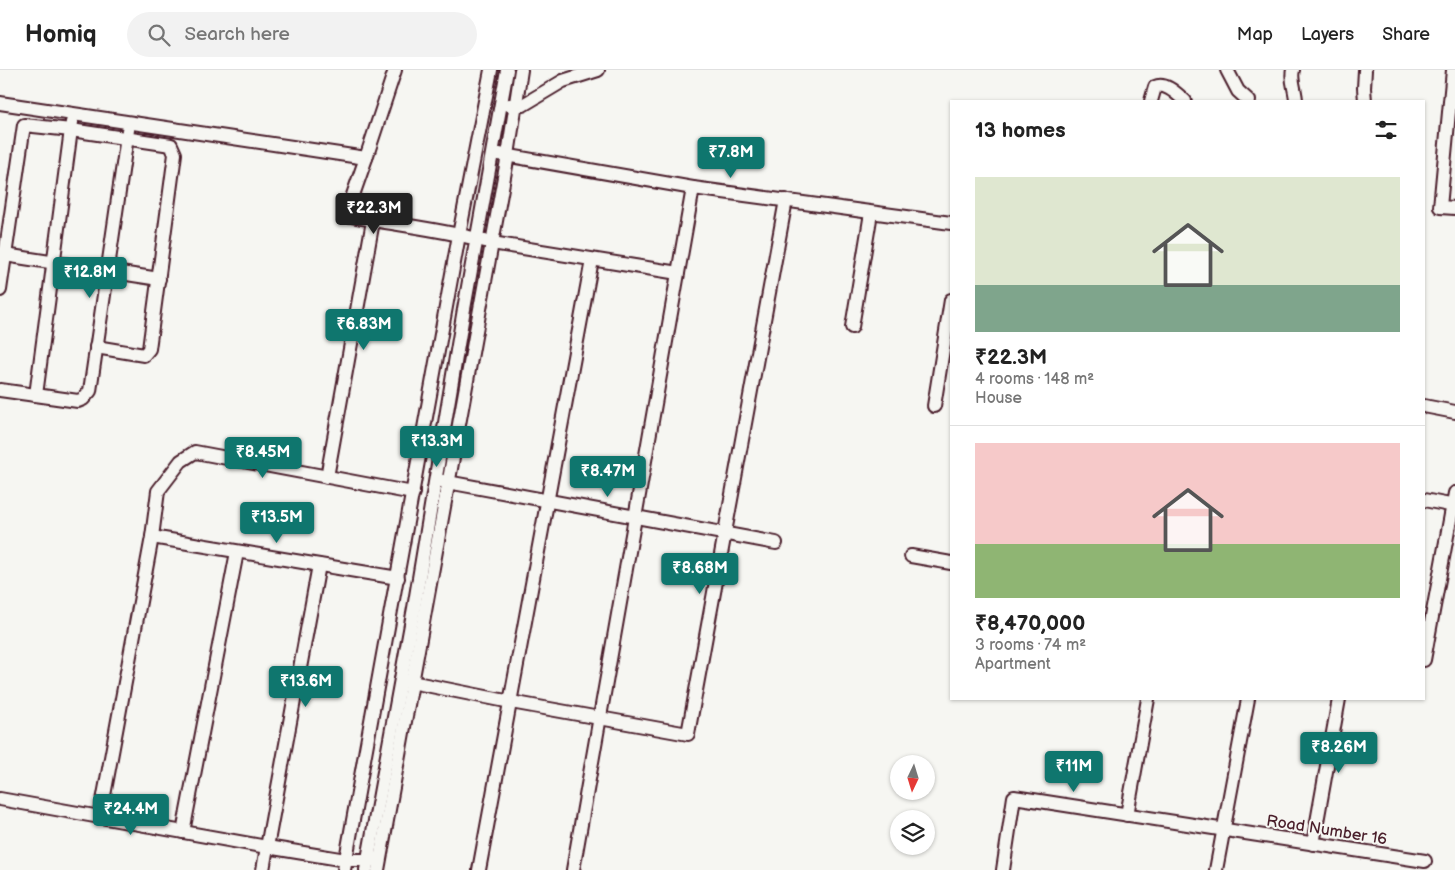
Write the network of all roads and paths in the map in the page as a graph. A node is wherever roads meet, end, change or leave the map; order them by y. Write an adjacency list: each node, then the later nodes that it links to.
1 (395, 70): 24 (street)
2 (490, 70): 31 (street)
3 (507, 70): 16 (street)
4 (521, 70): 17 (street)
5 (598, 70): 17 (street)
6 (1227, 70): 12 (street)
7 (1292, 70): 13 (street)
8 (1365, 70): 14 (street)
9 (1453, 70): 27 (street)
10 (1151, 100): 11 (street)
11 (1184, 100)
12 (1248, 100)
13 (1296, 100)
14 (1365, 100)
15 (0, 103): 18 (street)
16 (502, 104): 17 (street); 22 (street)
17 (516, 105): 23 (street)
18 (74, 114): 19 (street); 20 (street)
19 (130, 123): 21 (street); 24 (street)
20 (71, 130): 21 (street); 34 (street); 36 (street)
21 (127, 139): 37 (street); 39 (street)
22 (493, 152): 23 (street); 32 (street)
23 (508, 155): 25 (street); 33 (street)
24 (366, 158): 29 (street)
25 (693, 188): 26 (street); 38 (street)
26 (786, 200): 28 (street); 56 (street)
27 (1455, 208)
28 (871, 213): 30 (street); 42 (street)
29 (373, 221): 31 (street); 49 (street)
30 (950, 223)
31 (459, 236): 32 (street); 51 (street)
32 (477, 239): 33 (street); 50 (street)
33 (492, 243): 35 (street); 50 (street)
34 (5, 255): 36 (street); 40 (street)
35 (592, 260): 38 (street); 52 (street)
36 (54, 262): 37 (street); 45 (street)
37 (108, 270): 39 (street); 43 (street)
38 (678, 274): 55 (street)
39 (159, 279): 43 (street)
40 (0, 290)
41 (950, 306): 46 (street)
42 (852, 327)
43 (96, 347): 45 (street)
44 (0, 390): 45 (street)
45 (36, 395)
46 (934, 406)
47 (1425, 406): 48 (street)
48 (1455, 412)
49 (327, 477): 51 (street); 57 (street)
50 (442, 481): 52 (street); 65 (street)
51 (413, 493): 63 (street)
52 (548, 500): 55 (street); 69 (street)
53 (1425, 500): 54 (street)
54 (1454, 501): 64 (street)
55 (635, 516): 56 (street); 70 (street)
56 (725, 533): 58 (street); 70 (street)
57 (152, 537): 59 (street); 73 (street)
58 (776, 543)
59 (237, 552): 62 (street); 75 (street)
60 (911, 556): 61 (street)
61 (950, 564)
62 (319, 565): 63 (street); 77 (street)
63 (398, 578): 79 (street)
64 (1425, 655)
65 (407, 681): 69 (street); 80 (street)
66 (1148, 700): 72 (street)
67 (1248, 700): 74 (street)
68 (1339, 700): 76 (street)
69 (510, 702): 70 (street); 82 (street)
70 (600, 718): 83 (street)
71 (0, 799): 73 (street)
72 (1127, 815): 74 (street, Road Number 16); 84 (street, Road Number 16)
73 (100, 817): 75 (street)
74 (1223, 830): 76 (street, Road Number 16); 85 (street)
75 (183, 832): 77 (street)
76 (1313, 844): 78 (street, Road Number 16)
77 (267, 847): 79 (street); 81 (street)
78 (1425, 861)
79 (345, 865): 80 (street)
80 (373, 865)
81 (263, 870)
82 (479, 870)
83 (573, 870)
84 (1003, 870)
85 (1216, 870)

